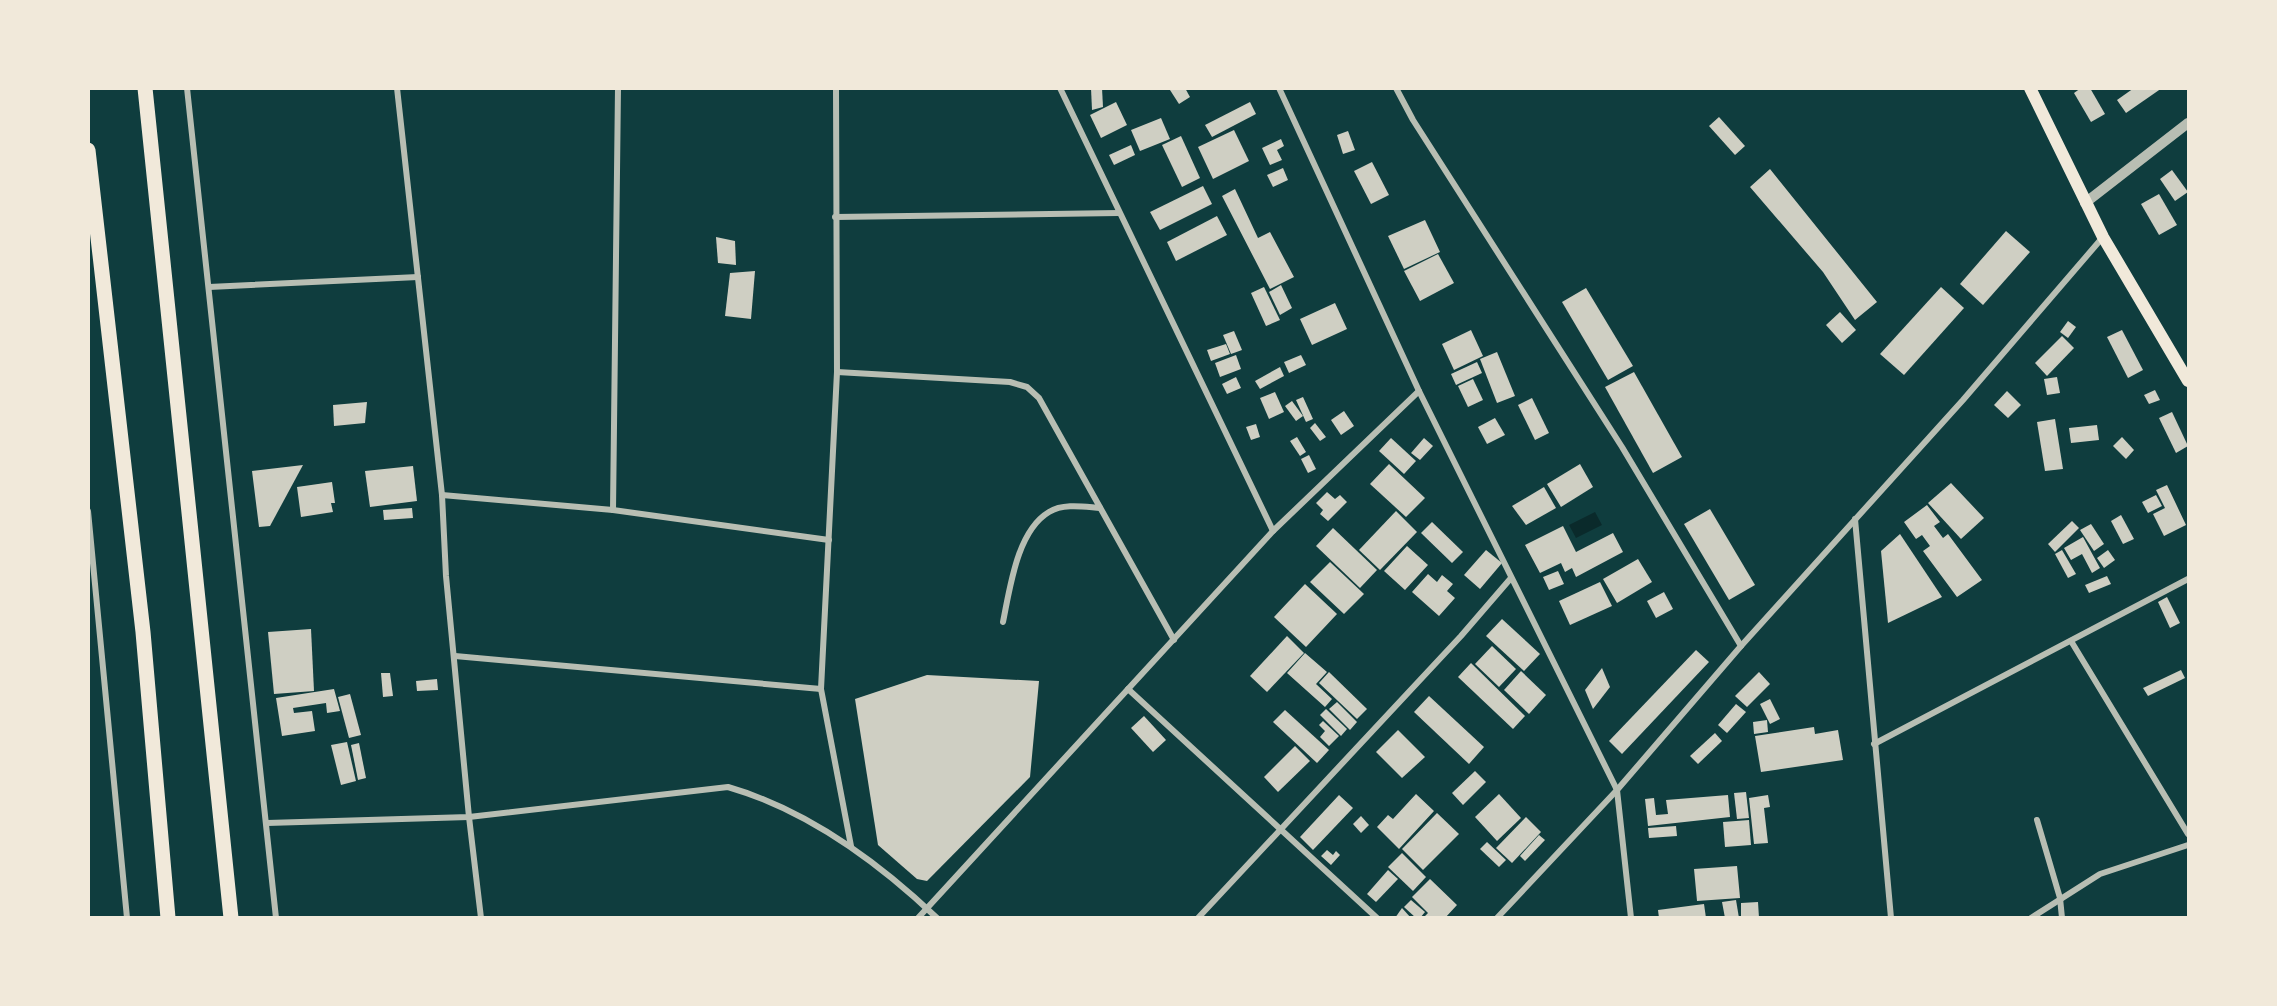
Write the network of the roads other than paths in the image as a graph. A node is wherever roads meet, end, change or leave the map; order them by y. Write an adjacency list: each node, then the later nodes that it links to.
1 (145, 88): 50 (highway)
2 (188, 88): 17 (street)
3 (397, 88): 16 (street)
4 (618, 88): 23 (street)
5 (836, 88): 14 (street)
6 (1060, 88): 13 (street)
7 (1279, 88): 20 (street)
8 (1396, 88): 33 (street)
9 (2030, 88): 12 (main road)
10 (2188, 123): 12 (street)
11 (88, 150): 49 (highway)
12 (2085, 203): 15 (main road)
13 (1119, 213): 14 (street); 26 (street)
14 (835, 217): 18 (street)
15 (2103, 237): 19 (main road); 25 (street)
16 (418, 277): 17 (street); 21 (street)
17 (209, 288): 41 (street)
18 (837, 372): 22 (street); 27 (street)
19 (2188, 381)
20 (1419, 391): 26 (street); 28 (street)
21 (442, 495): 23 (street); 34 (street)
22 (1100, 508): 30 (street); 31 (street)
23 (613, 510): 27 (street)
24 (88, 511): 48 (street)
25 (1855, 519): 33 (street); 37 (street)
26 (1274, 531): 31 (street)
27 (829, 540): 35 (street)
28 (1511, 578): 38 (street); 42 (street)
29 (2188, 579): 32 (street)
30 (1003, 621)
31 (1174, 640): 36 (street)
32 (2071, 641): 37 (street); 43 (street)
33 (1741, 646): 38 (street)
34 (455, 656): 35 (street); 39 (street)
35 (821, 689): 45 (street)
36 (1128, 689): 42 (street); 47 (street)
37 (1874, 744): 59 (street)
38 (1617, 790): 57 (street); 58 (street)
39 (469, 817): 41 (street); 45 (street); 52 (street)
40 (2037, 820): 46 (street)
41 (267, 823): 51 (street)
42 (1279, 828): 55 (street); 56 (street)
43 (2188, 834)
44 (2188, 845): 46 (street)
45 (850, 846): 47 (street)
46 (2060, 898): 60 (street); 61 (street)
47 (927, 908): 53 (street); 54 (street)
48 (127, 918)
49 (168, 918)
50 (231, 918)
51 (276, 918)
52 (481, 918)
53 (918, 918)
54 (937, 918)
55 (1198, 918)
56 (1377, 918)
57 (1497, 918)
58 (1631, 918)
59 (1891, 918)
60 (2031, 918)
61 (2062, 918)

